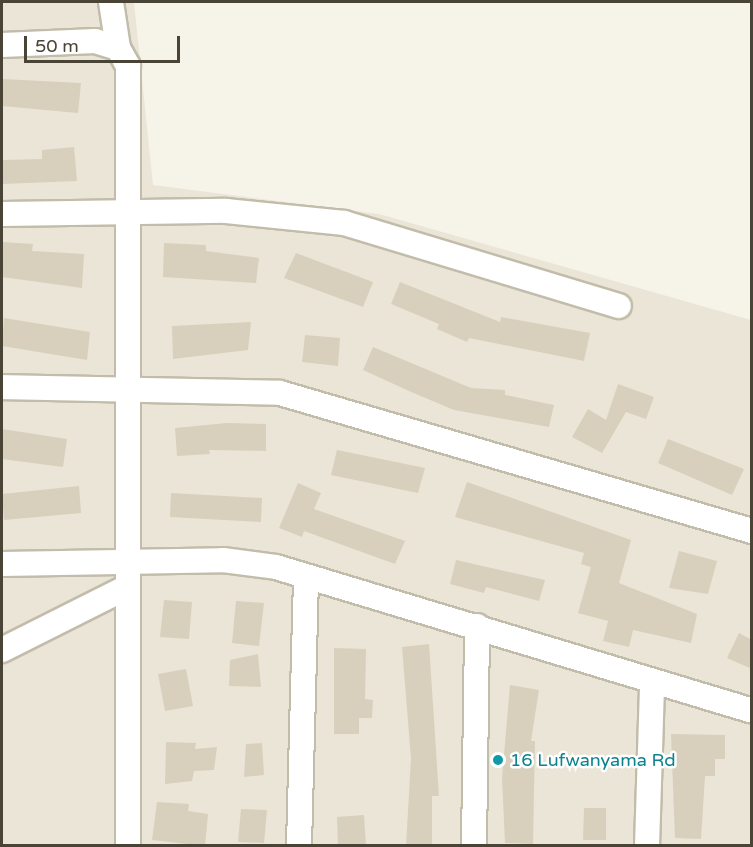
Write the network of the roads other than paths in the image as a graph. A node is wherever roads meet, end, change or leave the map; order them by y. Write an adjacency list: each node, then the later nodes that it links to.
1 (111, 2): 3 (street)
2 (2, 45): 3 (street)
3 (118, 48): 5 (street)
4 (2, 214): 5 (street)
5 (125, 215): 6 (street); 8 (street)
6 (619, 306)
7 (2, 387): 8 (street)
8 (125, 388): 9 (street); 10 (street)
9 (752, 531)
10 (126, 561): 11 (street); 12 (street); 13 (street)
11 (2, 564)
12 (306, 577): 14 (street); 19 (street)
13 (127, 587): 15 (street); 18 (street)
14 (477, 626): 16 (street); 20 (street)
15 (2, 650)
16 (652, 683): 17 (street); 21 (street)
17 (752, 711)
18 (128, 846)
19 (299, 846)
20 (474, 846)
21 (647, 846)

